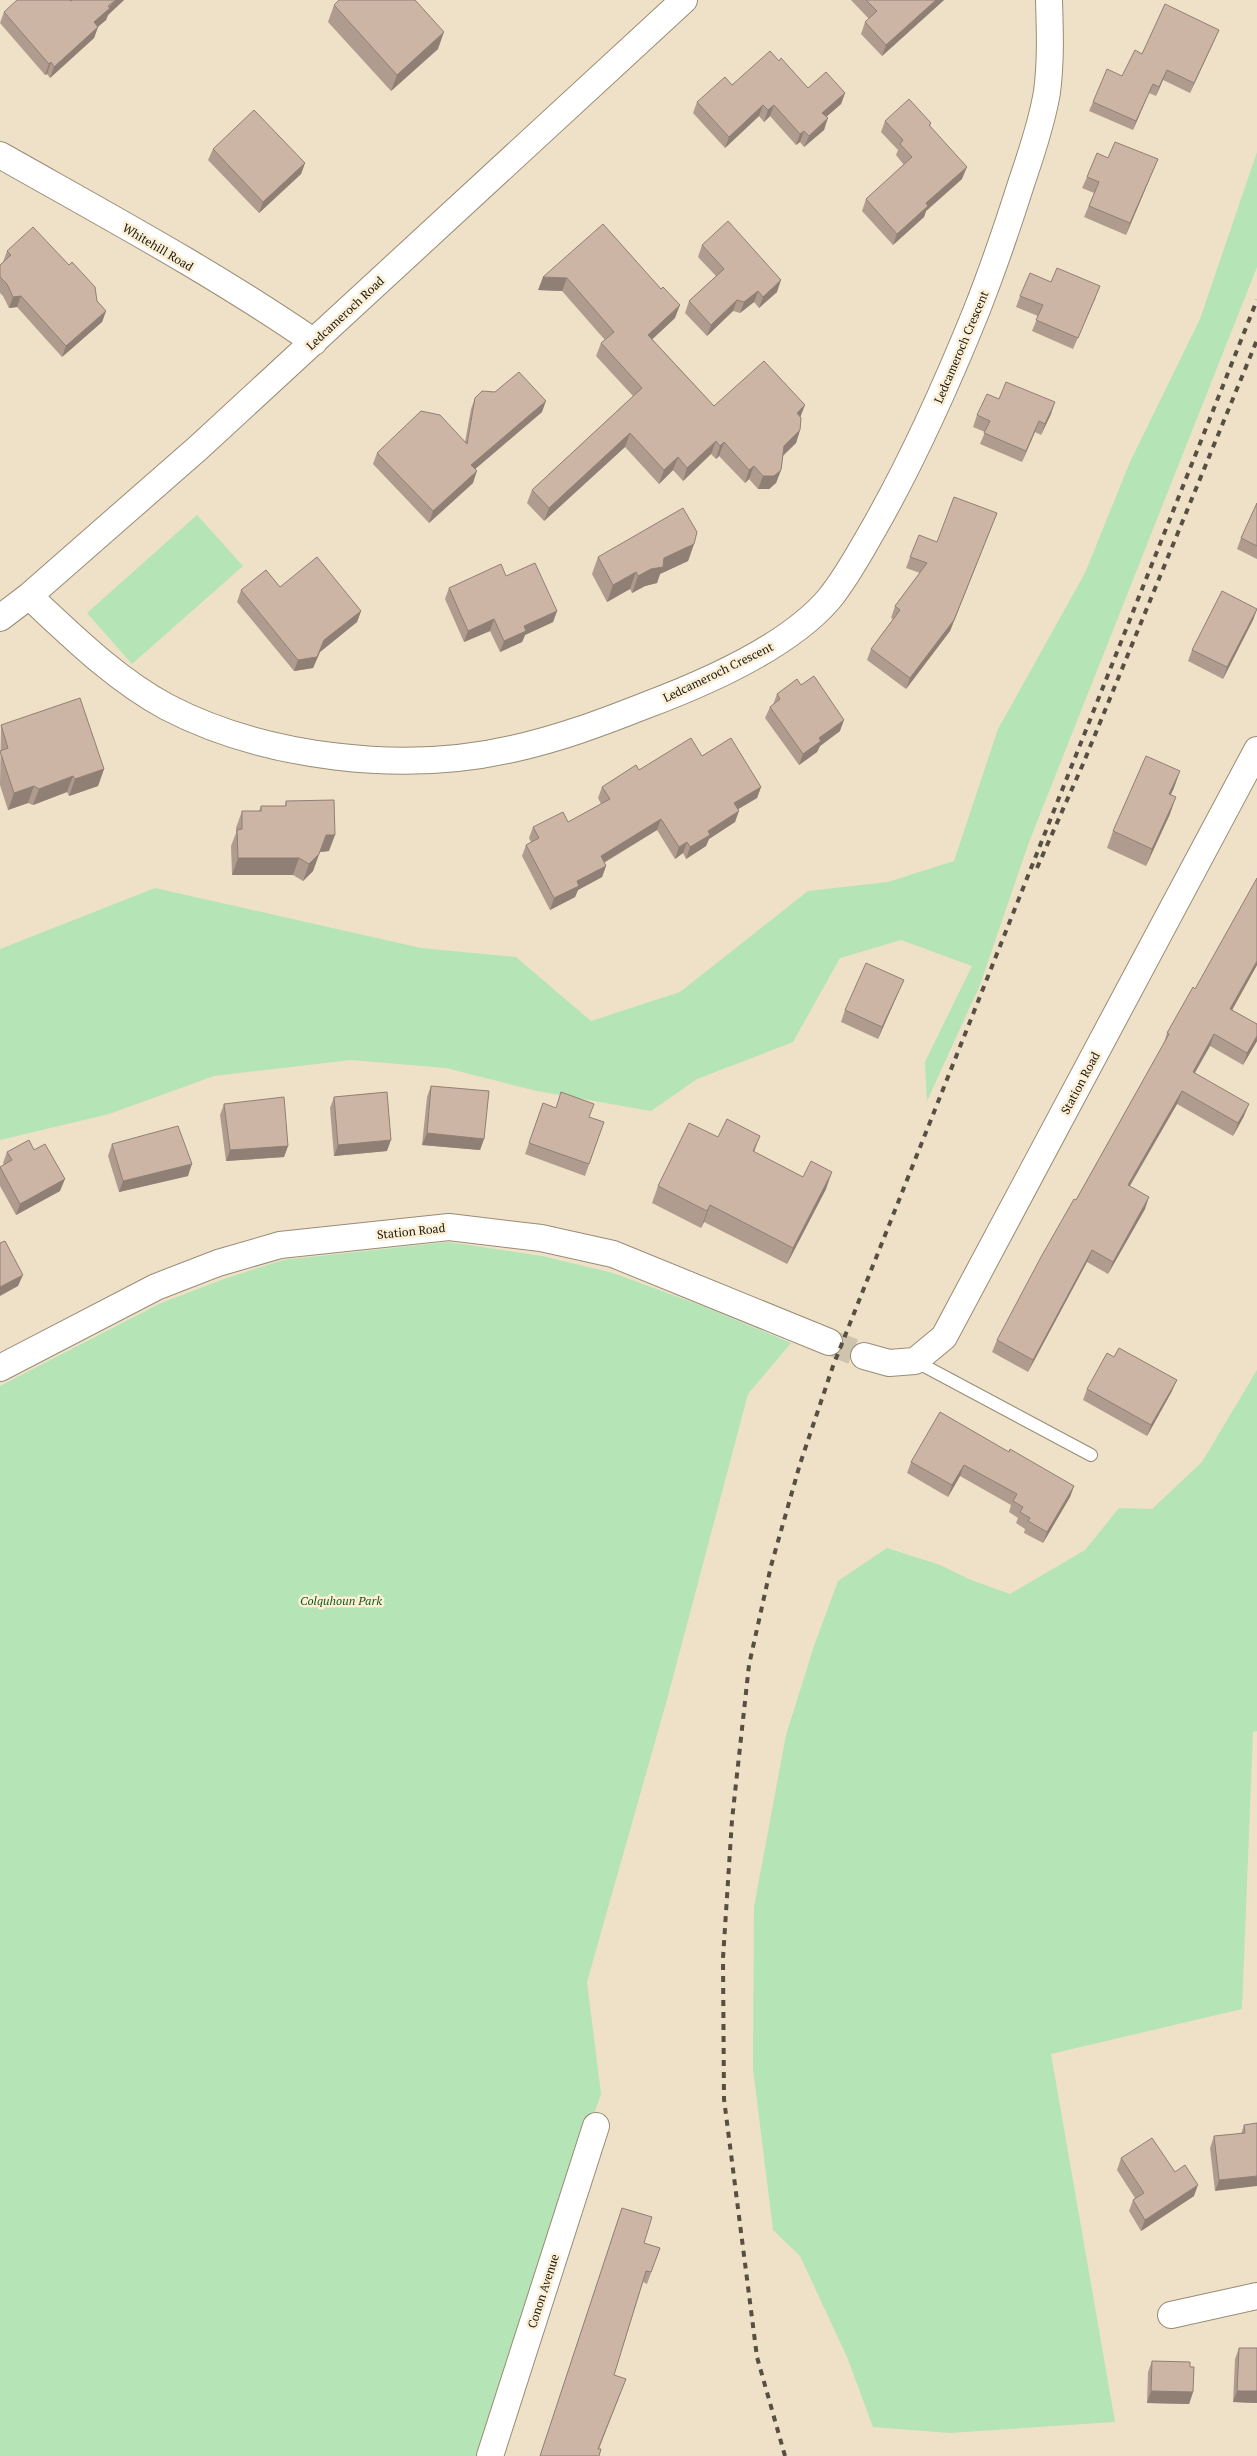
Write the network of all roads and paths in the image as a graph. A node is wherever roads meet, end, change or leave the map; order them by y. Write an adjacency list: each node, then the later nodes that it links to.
1 (684, 0): 4 (street, Ledcameroch Road)
2 (1049, 0): 5 (street, Ledcameroch Crescent)
3 (0, 155): 4 (street, Whitehill Road)
4 (314, 342): 5 (street, Ledcameroch Road)
5 (30, 596): 6 (street, Ledcameroch Road)
6 (0, 618)
7 (1257, 750): 10 (street, Station Road)
8 (829, 1342): 11 (street, Station Road)
9 (864, 1356): 10 (street)
10 (915, 1361): 12 (lane)
11 (0, 1368)
12 (1091, 1456)
13 (596, 2126): 16 (street, Conon Avenue)
14 (1257, 2296): 15 (street)
15 (1171, 2315)
16 (490, 2456)

